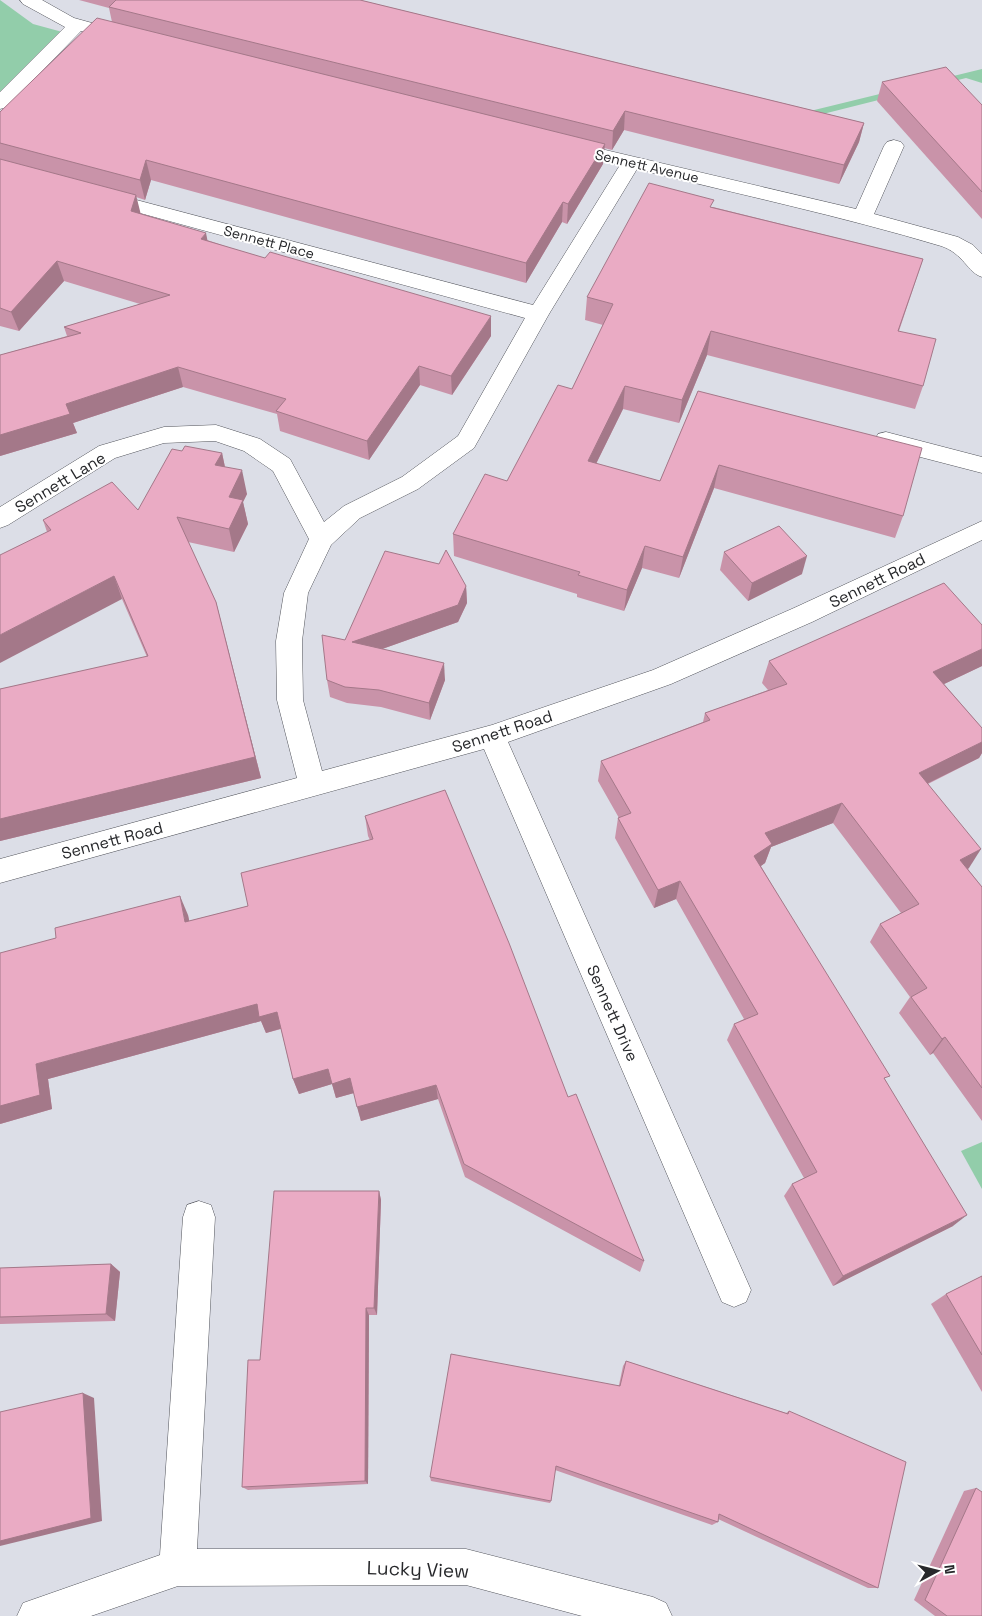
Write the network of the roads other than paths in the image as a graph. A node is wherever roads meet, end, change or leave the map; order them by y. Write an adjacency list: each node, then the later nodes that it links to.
1 (29, 0): 2 (street)
2 (77, 25): 3 (street); 4 (street)
3 (143, 42)
4 (0, 103)
5 (554, 144): 7 (street, Sennett Avenue)
6 (894, 146): 9 (street)
7 (631, 163): 9 (street, Sennett Avenue); 11 (street)
8 (86, 192): 11 (street, Sennett Place)
9 (863, 217): 10 (street, Sennett Avenue)
10 (982, 270)
11 (538, 314): 16 (street)
12 (867, 435): 13 (street)
13 (982, 465)
14 (0, 519): 16 (street, Sennett Lane)
15 (982, 530): 17 (street, Sennett Road)
16 (321, 540): 18 (street)
17 (492, 736): 18 (street, Sennett Road); 21 (street, Sennett Drive)
18 (312, 785): 19 (street, Sennett Road)
19 (0, 871)
20 (199, 1217): 22 (street)
21 (734, 1290)
22 (178, 1568): 23 (street, Lucky View); 24 (street, Lucky View)
23 (36, 1616)
24 (653, 1616)

